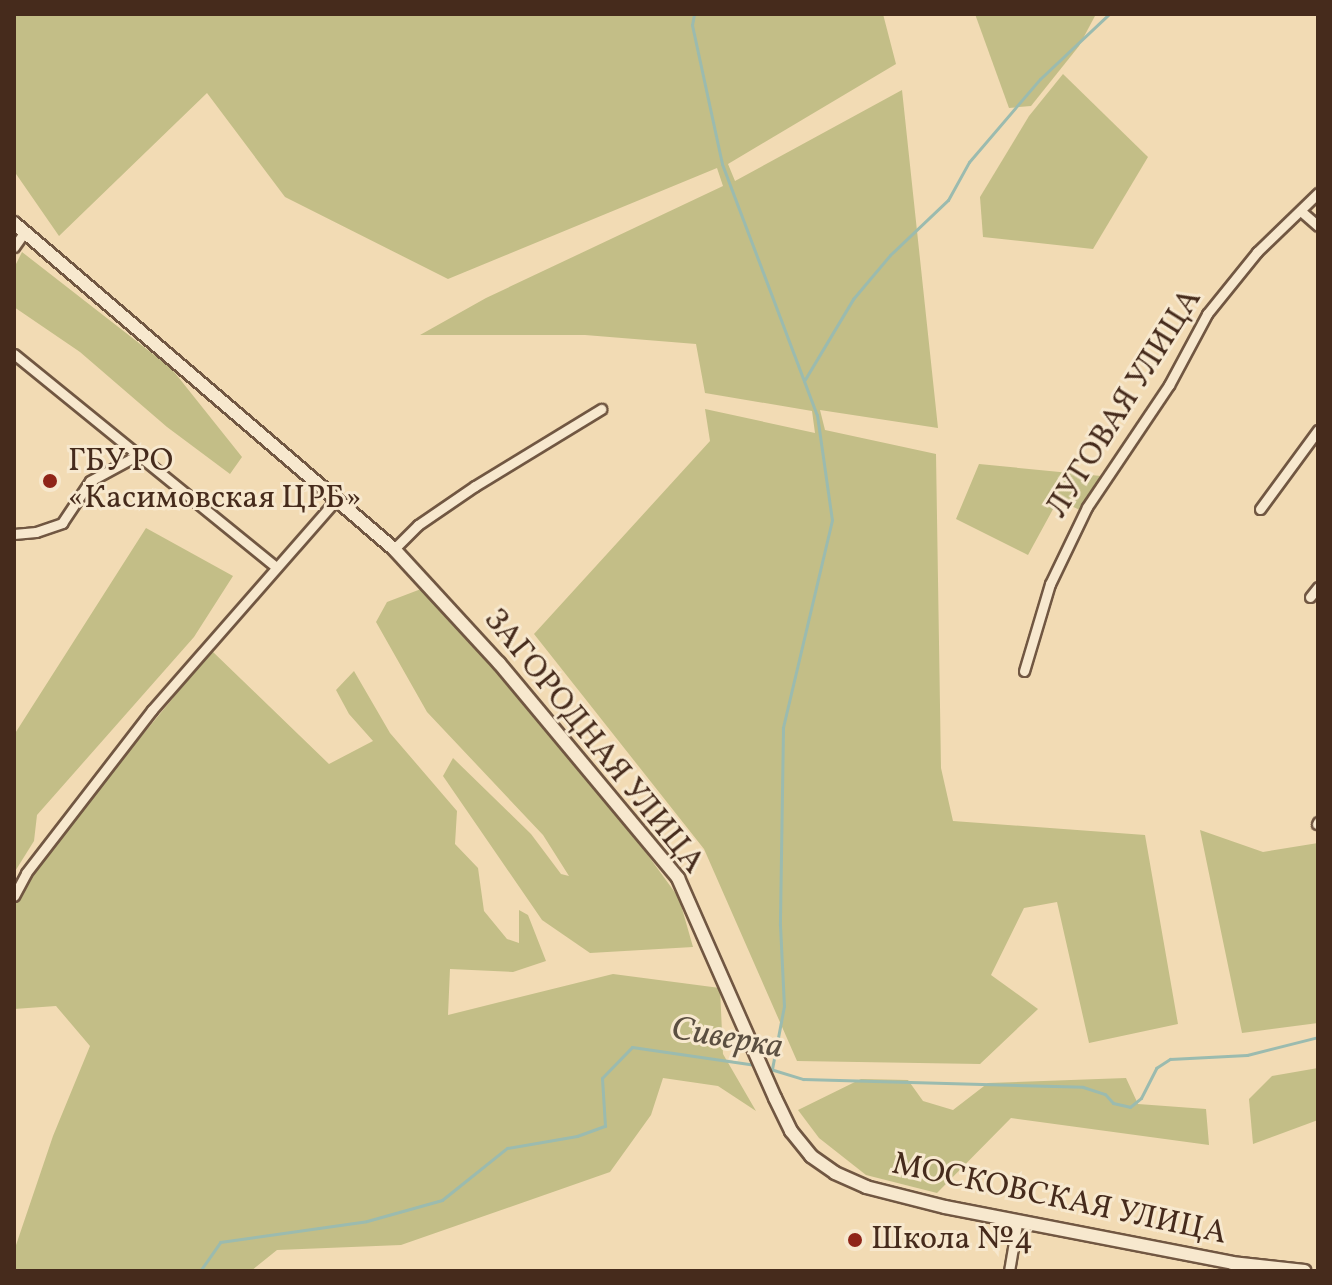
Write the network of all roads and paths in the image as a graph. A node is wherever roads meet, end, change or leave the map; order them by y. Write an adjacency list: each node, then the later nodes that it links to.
1 (1318, 193): 2 (street, ЛУГОВАЯ УЛИЦА)
2 (1302, 212): 3 (street); 17 (street, ЛУГОВАЯ УЛИЦА)
3 (1318, 226)
4 (18, 228): 5 (street); 10 (main road, ЗАГОРОДНАЯ УЛИЦА)
5 (14, 247)
6 (14, 354): 9 (street)
7 (601, 409): 13 (street)
8 (1318, 430): 11 (street)
9 (138, 455): 12 (street); 14 (street)
10 (337, 499): 13 (main road, ЗАГОРОДНАЯ УЛИЦА); 14 (street)
11 (1260, 509)
12 (14, 534)
13 (394, 549): 19 (main road, ЗАГОРОДНАЯ УЛИЦА)
14 (276, 567): 18 (street)
15 (1318, 587): 16 (street)
16 (1310, 597)
17 (1024, 671)
18 (14, 896)
19 (811, 1156): 20 (main road, МОСКОВСКАЯ УЛИЦА)
20 (1017, 1224): 21 (main road, МОСКОВСКАЯ УЛИЦА); 22 (street)
21 (1232, 1267): 23 (main road, МОСКОВСКАЯ УЛИЦА)
22 (1009, 1271)
23 (1305, 1271)

